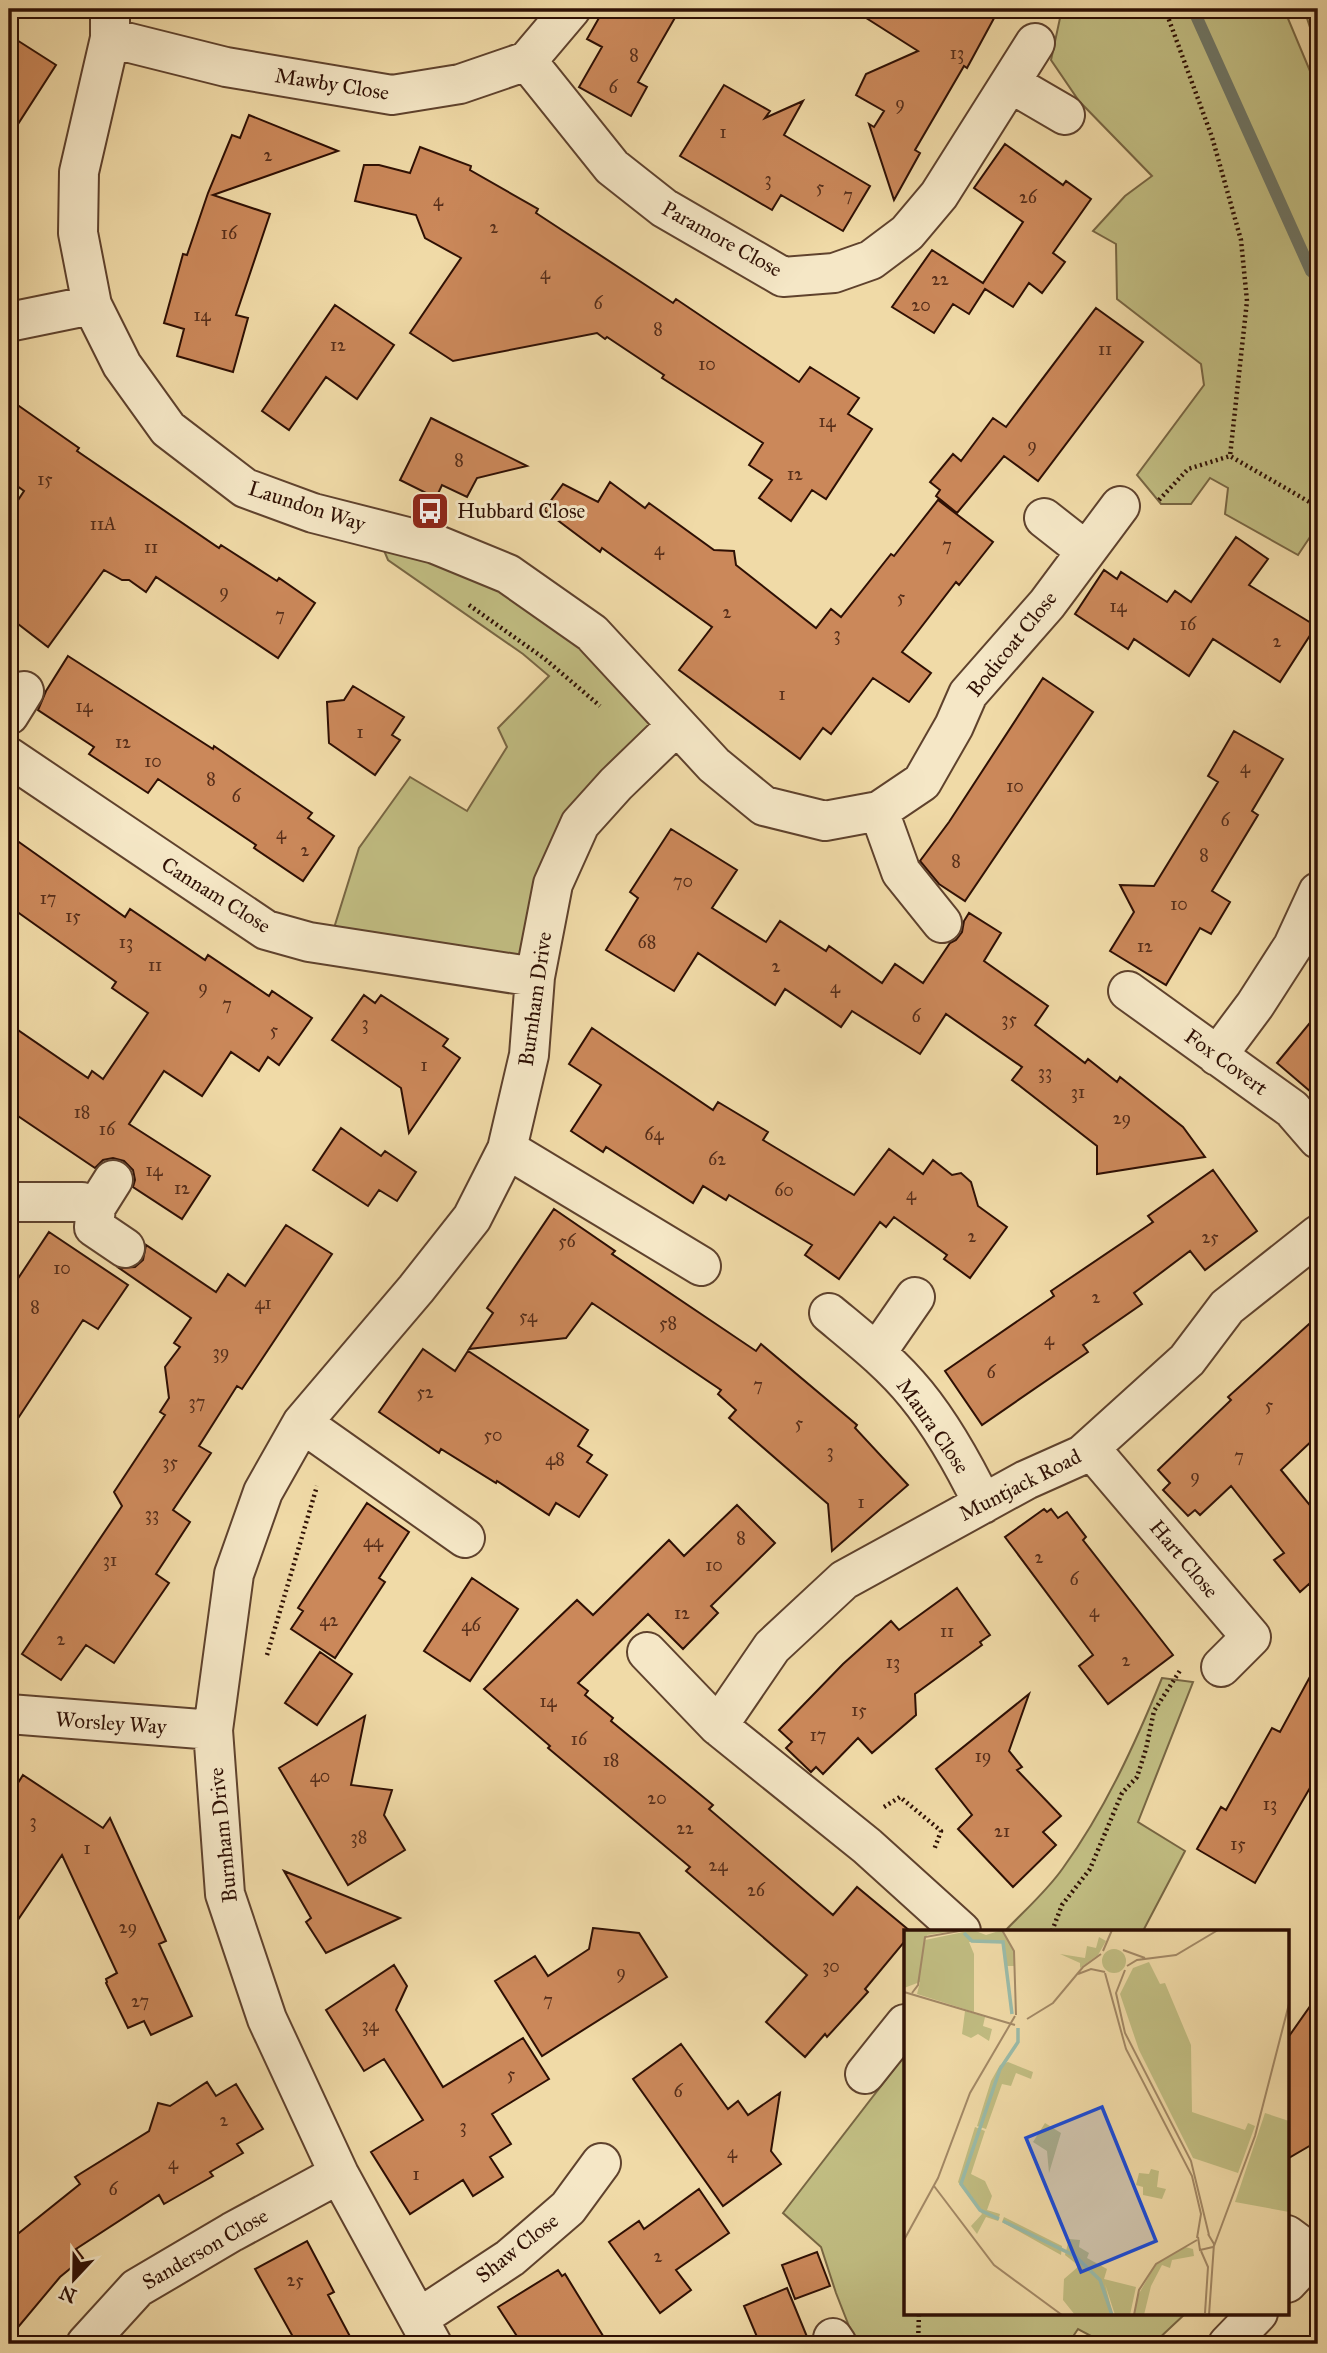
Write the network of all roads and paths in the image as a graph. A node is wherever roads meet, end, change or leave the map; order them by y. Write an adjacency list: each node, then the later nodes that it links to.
1 (571, 9): 5 (street)
2 (1164, 9): 10 (path)
3 (110, 23): 5 (street, Mawby Close); 8 (street, Laundon Way)
4 (1035, 43): 6 (street, Paramore Close)
5 (527, 61): 6 (street, Paramore Close)
6 (1010, 83): 7 (street)
7 (1065, 115)
8 (92, 305): 9 (street); 17 (street, Laundon Way)
9 (9, 322)
10 (1230, 456): 11 (path); 12 (path)
11 (1119, 506): 14 (street, Bodicoat Close)
12 (1318, 507)
13 (1044, 518): 14 (street)
14 (1086, 551): 19 (street, Bodicoat Close)
15 (458, 597): 16 (path)
16 (607, 712)
17 (677, 725): 19 (street, Bodicoat Close); 22 (street, Burnham Drive)
18 (9, 757): 22 (street, Cannam Close)
19 (879, 811): 21 (street)
20 (1318, 892): 24 (street)
21 (942, 923)
22 (534, 977): 26 (street, Burnham Drive)
23 (1128, 990): 24 (street, Fox Covert)
24 (1217, 1056): 25 (street, Fox Covert)
25 (1318, 1139)
26 (507, 1149): 30 (street); 34 (street, Burnham Drive)
27 (9, 1202): 29 (street)
28 (1318, 1235): 35 (street, Muntjack Road)
29 (125, 1248)
30 (701, 1266)
31 (915, 1297): 33 (street)
32 (829, 1313): 33 (street, Maura Close)
33 (877, 1352): 36 (street, Maura Close)
34 (318, 1434): 37 (street); 39 (path); 43 (street, Burnham Drive)
35 (1090, 1448): 36 (street, Muntjack Road); 40 (street, Hart Close)
36 (984, 1504): 42 (street, Muntjack Road)
37 (465, 1538)
38 (647, 1652): 42 (street)
39 (266, 1660)
40 (1204, 1664): 47 (path)
41 (9, 1714): 43 (street, Worsley Way)
42 (718, 1726): 46 (street)
43 (213, 1730): 51 (street, Burnham Drive)
44 (877, 1808): 45 (path)
45 (932, 1857)
46 (960, 1930)
47 (1052, 1930)
48 (904, 2025): 49 (street)
49 (865, 2074)
50 (601, 2163): 56 (street, Shaw Close)
51 (339, 2174): 56 (street, Burnham Drive); 57 (street, Sanderson Close)
52 (1306, 2249): 53 (street)
53 (1288, 2281)
54 (919, 2314): 58 (path)
55 (1257, 2314): 59 (street)
56 (425, 2331)
57 (86, 2344)
58 (918, 2344)
59 (1228, 2344)

